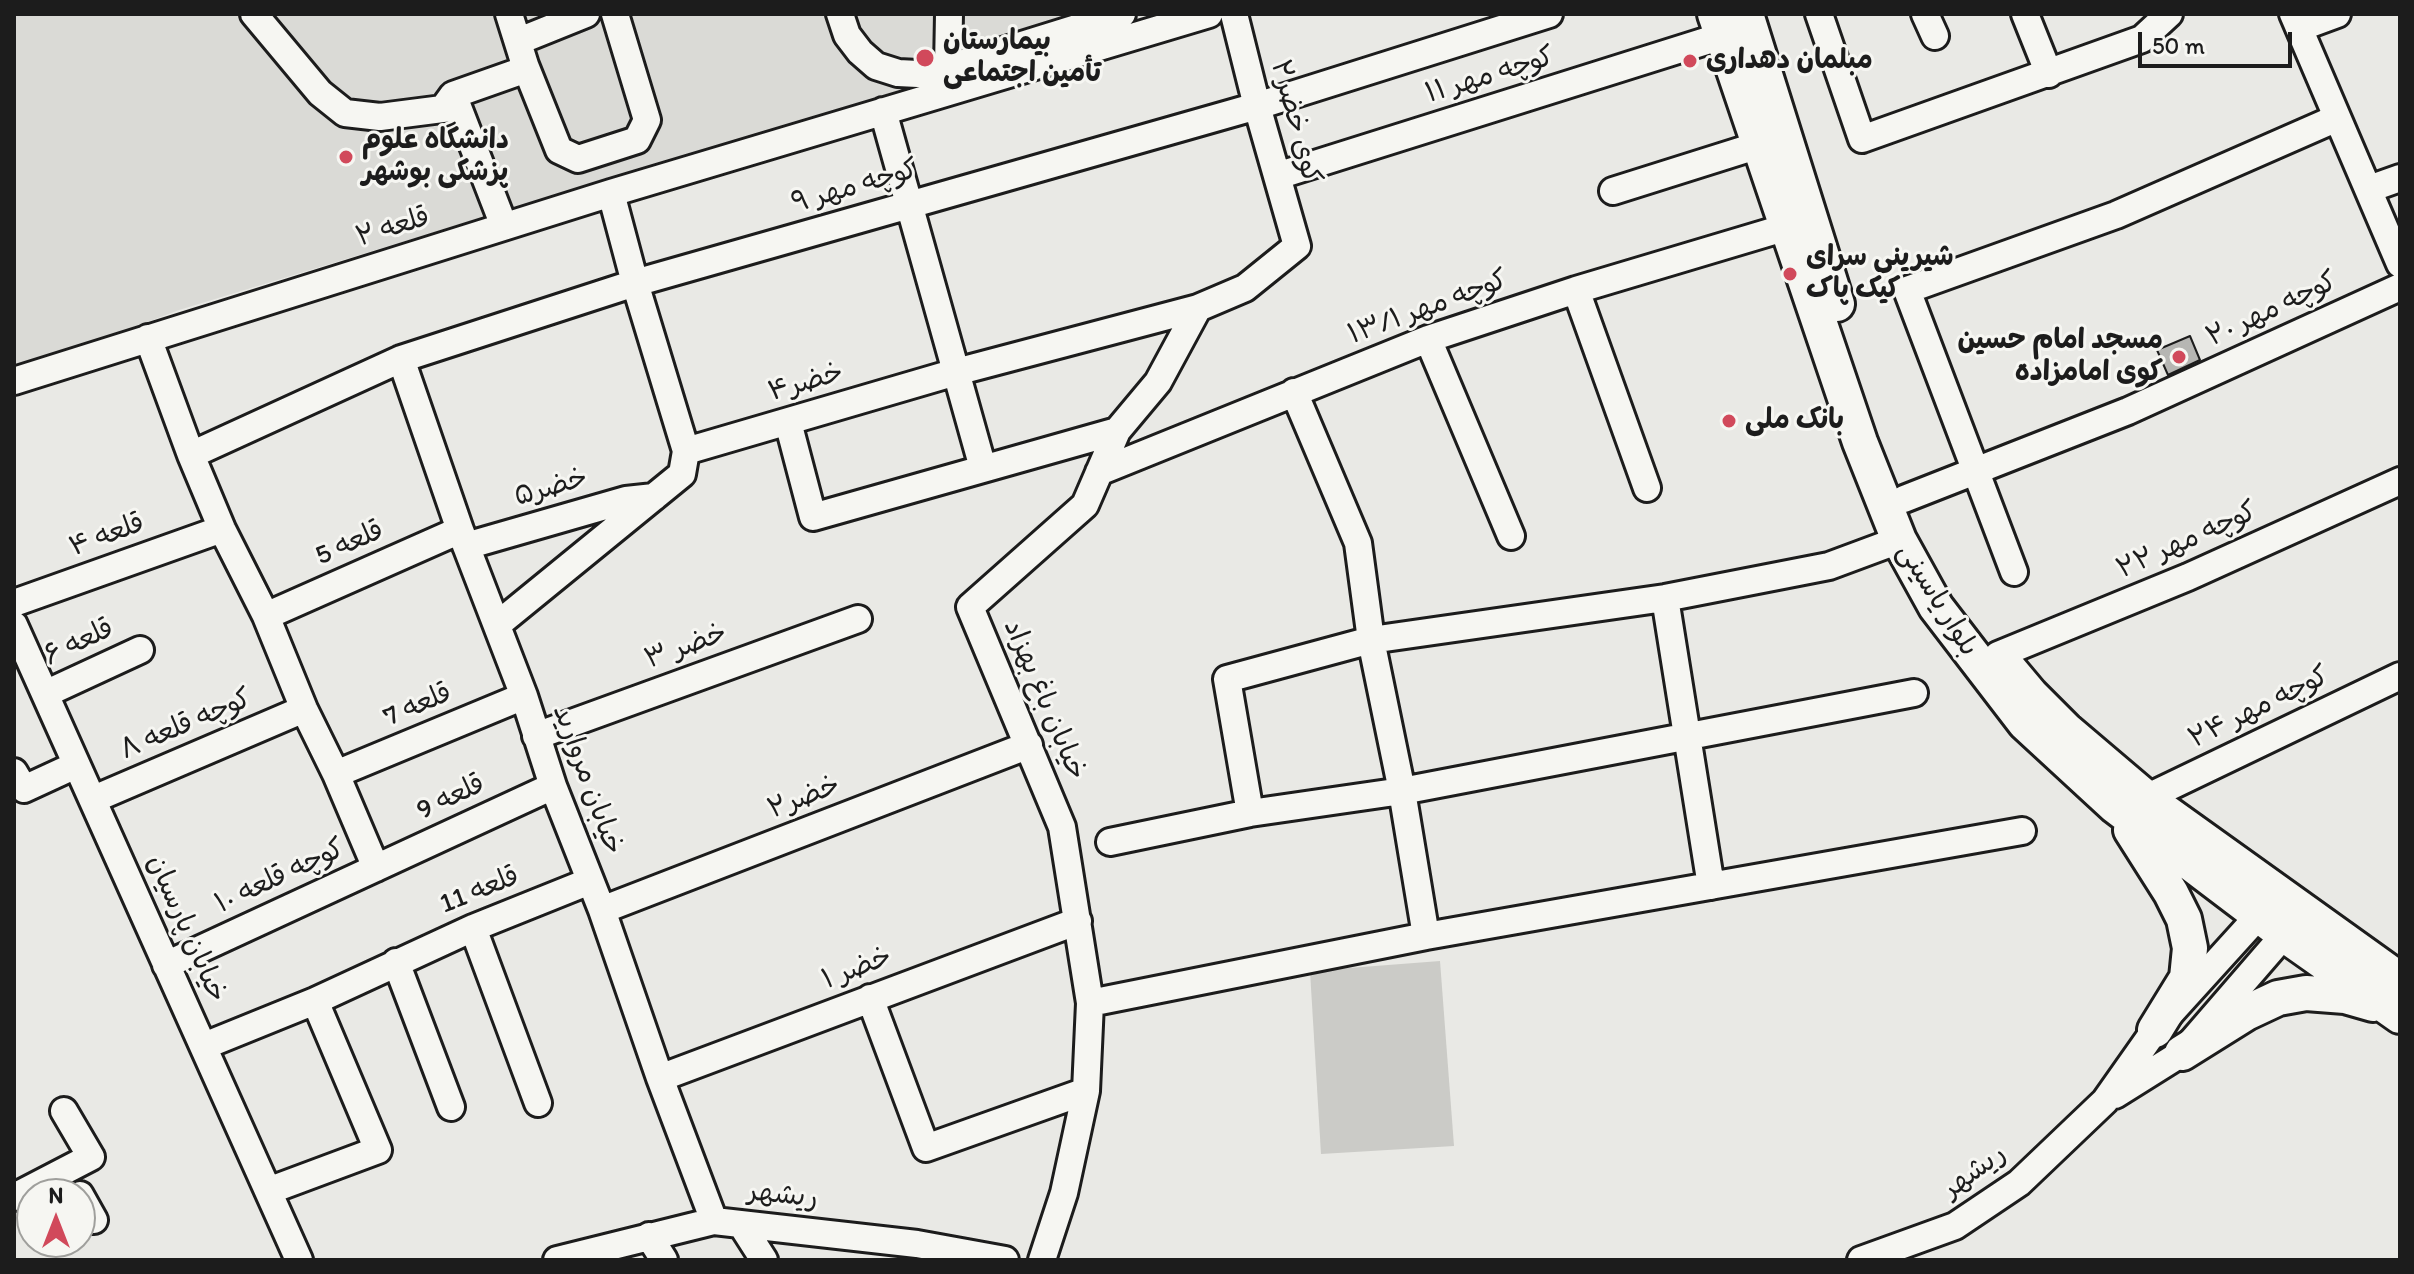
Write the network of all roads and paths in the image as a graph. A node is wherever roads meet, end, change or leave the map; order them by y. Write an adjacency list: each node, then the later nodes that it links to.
1 (254, 14): 20 (street)
2 (509, 14): 17 (street)
3 (586, 14): 17 (street)
4 (615, 14): 17 (street)
5 (840, 14): 18 (street)
6 (949, 14): 18 (street)
7 (1122, 14): 18 (street)
8 (1209, 14): 22 (street, قلعه ۲)
9 (1234, 14): 21 (street, کوی خضر۲)
10 (1549, 14): 21 (street, کوچه مهر ۹)
11 (1819, 14): 19 (street)
12 (2025, 14): 19 (street)
13 (2169, 14): 19 (street)
14 (2337, 14): 16 (street)
15 (1728, 21): 24 (main road, بلوار یاسینی); 25 (street, کوچه مهر ۱۱); 54 (main road, بلوار یاسینی)
16 (2296, 21): 23 (street)
17 (522, 53): 20 (street)
18 (948, 68)
19 (2049, 74)
20 (445, 106): 31 (street)
21 (1257, 106): 25 (street, کوی خضر۲); 30 (street, کوچه مهر ۹)
22 (883, 111): 29 (street, قلعه ۲); 30 (street)
23 (2337, 118): 27 (street); 49 (street)
24 (1759, 145): 28 (street); 32 (main road, بلوار یاسینی)
25 (1277, 176): 37 (street, کوی خضر۲)
26 (2400, 178): 27 (street)
27 (2369, 189): 33 (street)
28 (1613, 191)
29 (611, 193): 31 (street, قلعه ۲); 34 (street)
30 (907, 205): 34 (street, کوچه مهر ۹); 41 (street)
31 (504, 226): 38 (street, قلعه ۲)
32 (1787, 227): 36 (street, کوچه مهر ۱۳/۱); 58 (main road, بلوار یاسینی)
33 (2400, 264)
34 (635, 283): 40 (street, کوچه مهر ۹); 46 (street)
35 (2400, 287): 49 (street, کوچه مهر ۲۰)
36 (1576, 290): 39 (street, کوچه مهر ۱۳/۱); 52 (street)
37 (1198, 308): 41 (street, خضر۴); 45 (street, خیابان باغ بهزاد)
38 (148, 338): 42 (street, قلعه ۲); 47 (street)
39 (1428, 339): 43 (street, کوچه مهر ۱۳/۱); 56 (street)
40 (401, 359): 47 (street, کوچه مهر ۹); 57 (street, خیابان مروارید)
41 (956, 372): 44 (street, خضر۴); 48 (street)
42 (14, 381)
43 (1294, 392): 50 (street, کوچه مهر ۱۳/۱); 66 (street)
44 (788, 422): 46 (street, خضر۴); 48 (street)
45 (1117, 431): 48 (street); 50 (street, خیابان باغ بهزاد)
46 (686, 451): 53 (street)
47 (191, 455): 55 (street)
48 (983, 468)
49 (1974, 471): 54 (street, کوچه مهر ۲۰); 59 (street)
50 (1099, 472): 76 (street, خیابان باغ بهزاد)
51 (2400, 481): 68 (street, کوچه مهر ۲۲)
52 (1647, 488)
53 (654, 497): 57 (street, خضر۵); 65 (street)
54 (1904, 499): 68 (main road, بلوار یاسینی)
55 (222, 529): 61 (street, قلعه ۴); 62 (street)
56 (1511, 536)
57 (463, 538): 62 (street, قلعه 5); 65 (street, خیابان مروارید)
58 (1899, 540): 60 (street); 83 (main road, بلوار یاسینی)
59 (2014, 572)
60 (1665, 598): 66 (street); 74 (street)
61 (14, 603)
62 (266, 616): 73 (street)
63 (858, 619): 75 (street, خضر ۳)
64 (14, 625): 71 (street, خیابان پارسیان)
65 (497, 625): 72 (street, خیابان مروارید)
66 (1371, 640): 81 (street); 84 (street)
67 (140, 650): 71 (street, قلعه ۶)
68 (1998, 655): 83 (main road, بلوار یاسینی)
69 (2400, 676): 83 (street, کوچه مهر ۲۴)
70 (1914, 693): 74 (street)
71 (45, 694): 77 (street, خیابان پارسیان)
72 (524, 696): 75 (street, خیابان مروارید); 79 (street, قلعه 7)
73 (304, 709): 79 (street); 82 (street, کوچه قلعه ۸)
74 (1687, 734): 81 (street); 89 (street)
75 (536, 736): 80 (street, خیابان مروارید)
76 (1029, 745): 90 (street, خضر۲); 92 (street, خیابان باغ بهزاد)
77 (76, 765): 78 (street); 82 (street, خیابان پارسیان)
78 (14, 772)
79 (336, 774): 87 (street)
80 (553, 786): 87 (street, قلعه 9); 88 (street, خیابان مروارید)
81 (1402, 791): 84 (street); 94 (street)
82 (94, 799): 96 (street, خیابان پارسیان)
83 (2130, 802): 91 (main road, بلوار یاسینی); 101 (main road)
84 (1250, 813): 86 (street)
85 (2022, 831): 89 (street)
86 (1110, 842)
87 (376, 868): 96 (street, کوچه قلعه ۱۰)
88 (590, 881): 90 (street, خیابان مروارید); 93 (street, قلعه 11)
89 (1711, 886): 94 (street)
90 (602, 910): 104 (street, خیابان مروارید)
91 (2282, 914): 99 (main road, بلوار یاسینی); 101 (street, ریشهر); 103 (street, ریشهر)
92 (1078, 921): 97 (street, خضر ۱); 100 (street, خیابان باغ بهزاد)
93 (473, 928): 95 (street, قلعه 11); 107 (street)
94 (1426, 936): 100 (street)
95 (396, 962): 98 (street, قلعه 11); 108 (street)
96 (166, 965): 102 (street, خیابان پارسیان)
97 (870, 998): 104 (street, خضر ۱); 105 (street)
98 (315, 1001): 102 (street, قلعه 11); 112 (street)
99 (2397, 1001): 103 (main road)
100 (1090, 1003): 105 (street, خیابان باغ بهزاد)
101 (2155, 1030): 106 (street, ریشهر)
102 (204, 1046): 112 (street, خیابان پارسیان)
103 (2182, 1053): 106 (street, ریشهر)
104 (660, 1078): 114 (street, خیابان مروارید)
105 (1086, 1091): 123 (street, خیابان باغ بهزاد)
106 (2105, 1101): 124 (street, ریشهر)
107 (538, 1103)
108 (451, 1107)
109 (64, 1111): 110 (street)
110 (65, 1170): 111 (street); 113 (street)
111 (70, 1178)
112 (268, 1191): 118 (street, خیابان پارسیان)
113 (14, 1197)
114 (714, 1221): 115 (street, ریشهر); 116 (street, ریشهر)
115 (741, 1224): 117 (street, ریشهر); 121 (street)
116 (649, 1236): 119 (street, ریشهر); 120 (street)
117 (922, 1252): 122 (street, ریشهر)
118 (299, 1260)
119 (557, 1260)
120 (664, 1260)
121 (764, 1260)
122 (1005, 1260)
123 (1042, 1260)
124 (1861, 1260)

